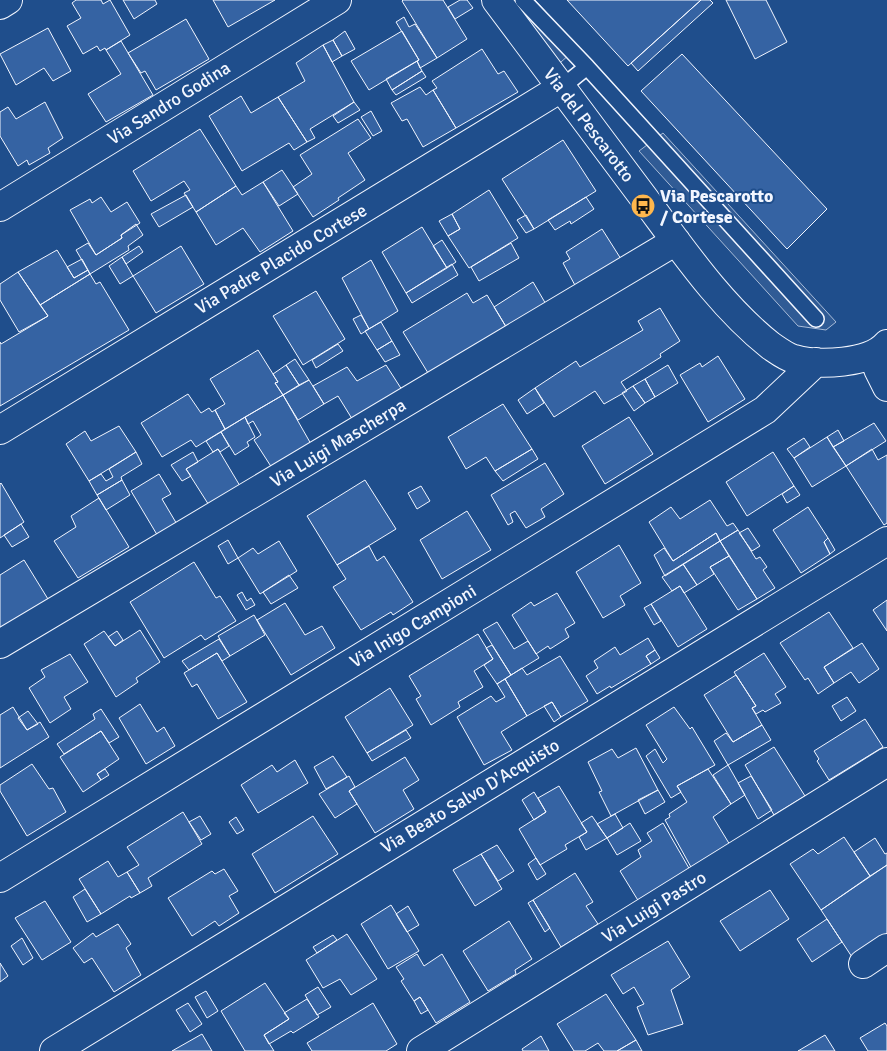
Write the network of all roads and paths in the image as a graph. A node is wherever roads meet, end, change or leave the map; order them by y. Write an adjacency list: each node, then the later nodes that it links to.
1 (8, 0): 5 (street)
2 (337, 0): 8 (street, Via Sandro Godina)
3 (496, 0): 7 (street, Via del Pescarotto)
4 (523, 0): 6 (lane)
5 (0, 4)
6 (587, 67): 7 (lane); 10 (lane)
7 (561, 88): 9 (street, Via del Pescarotto); 14 (street, Via Padre Placido Cortese)
8 (0, 207)
9 (676, 241): 12 (street, Via del Pescarotto); 16 (street, Via Luigi Mascherpa)
10 (816, 319)
11 (884, 347): 12 (street, Via del Pescarotto); 13 (street)
12 (816, 362): 18 (street, Via Inigo Campioni)
13 (887, 387)
14 (0, 430)
15 (887, 541): 21 (street, Via Beato Salvo D'Acquisto)
16 (0, 644)
17 (887, 762): 22 (street, Via Luigi Pastro)
18 (0, 878)
19 (887, 948): 20 (street)
20 (864, 964)
21 (54, 1051)
22 (421, 1051)

